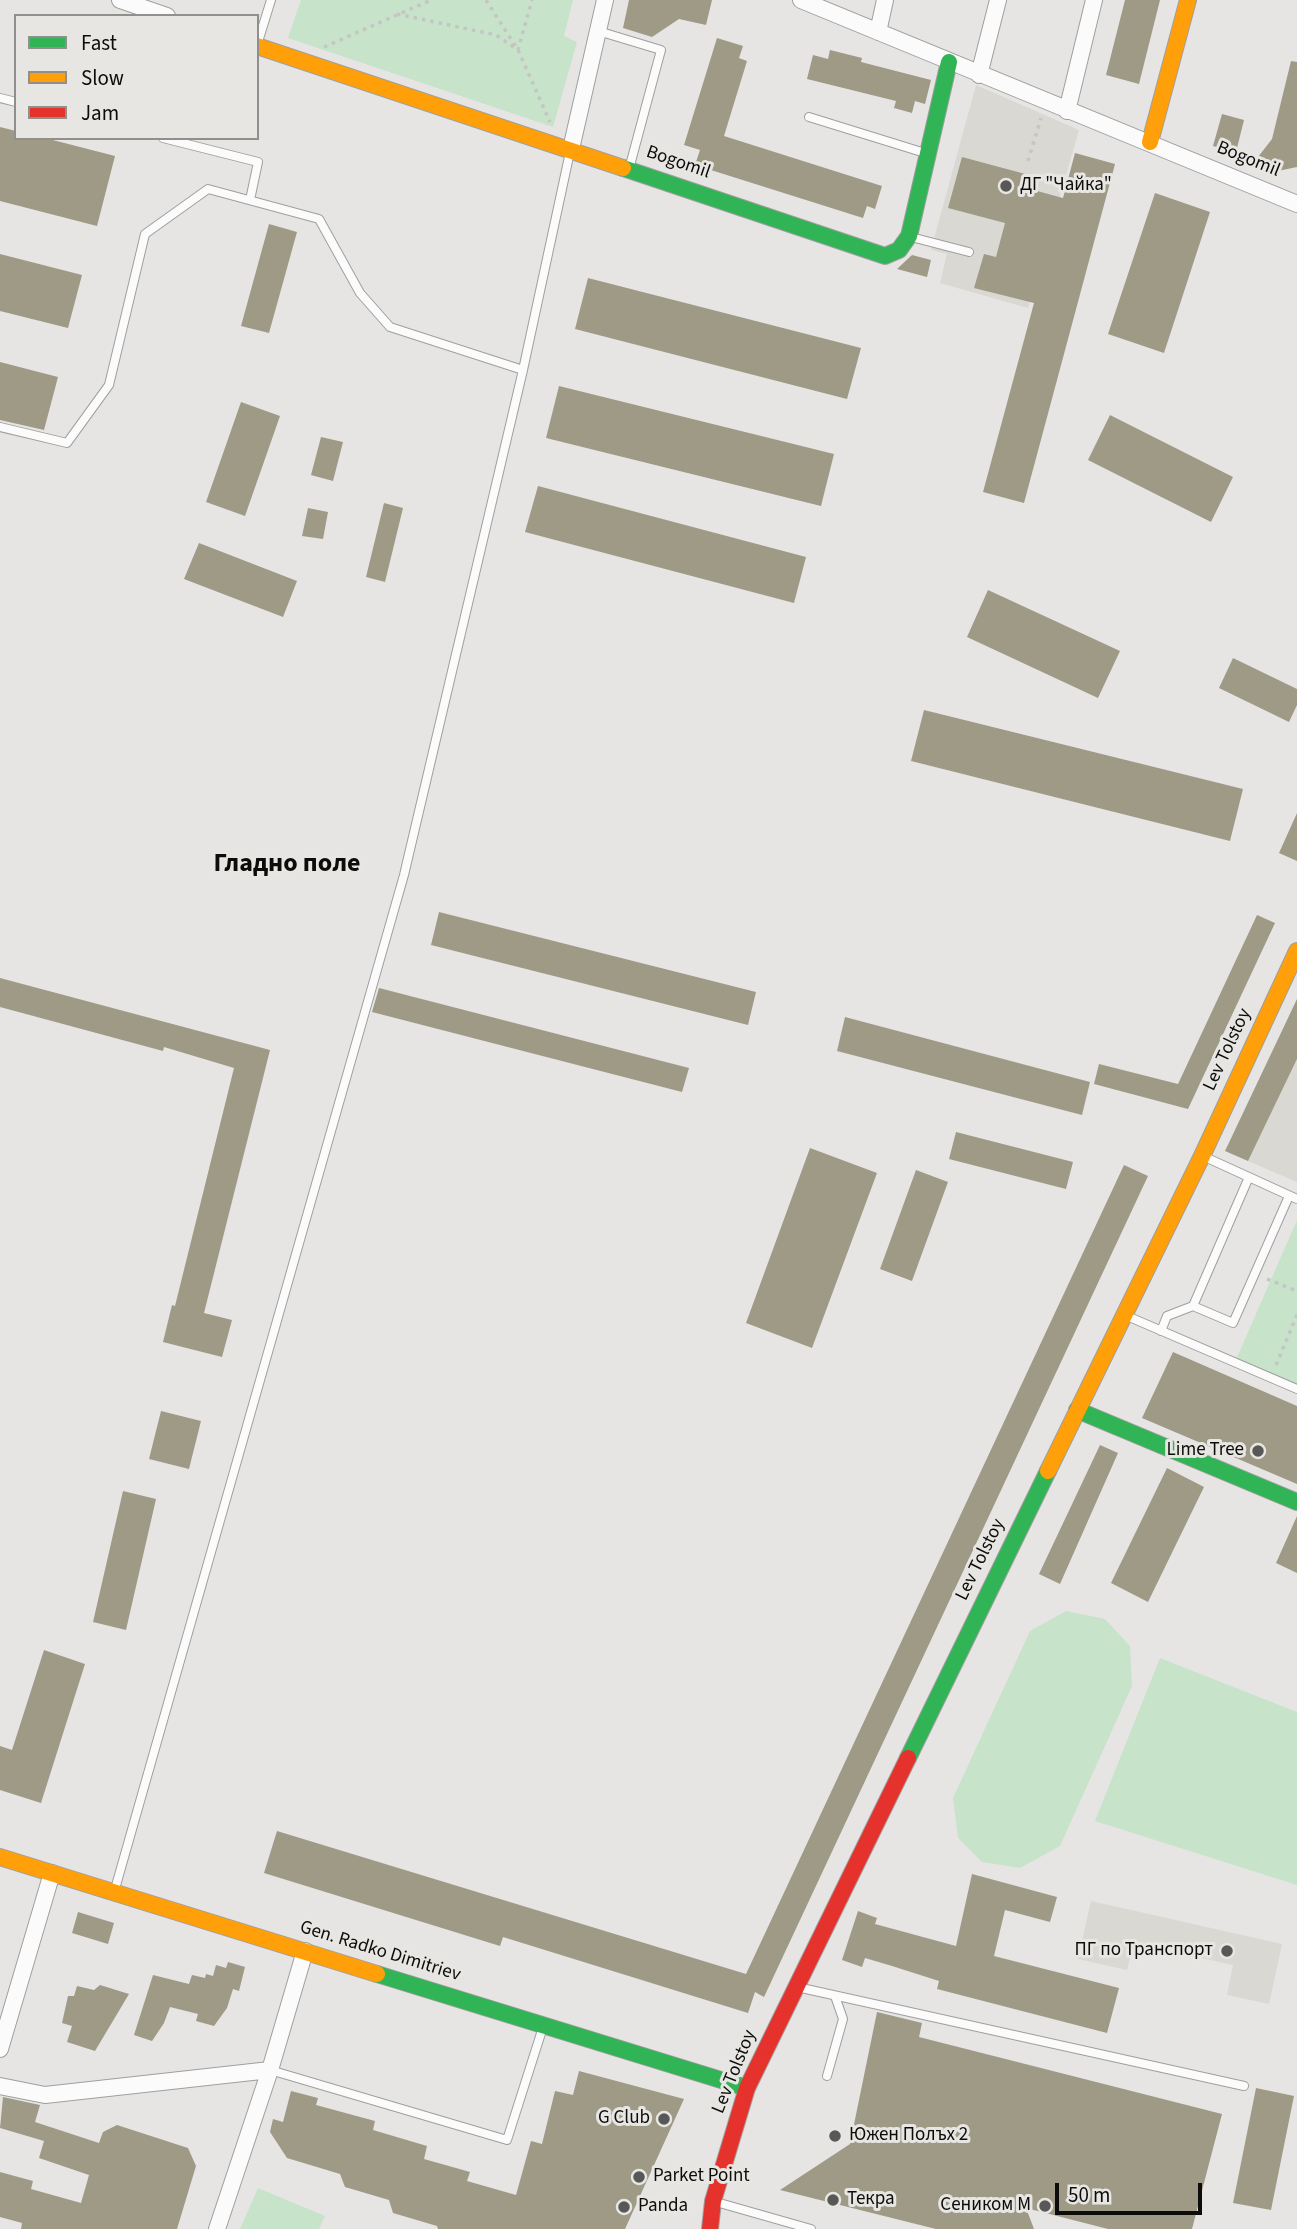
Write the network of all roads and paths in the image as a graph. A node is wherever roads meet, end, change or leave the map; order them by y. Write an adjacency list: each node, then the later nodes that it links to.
1 (120, 0): 12 (street)
2 (271, 0): 16 (lane)
3 (431, 0): 13 (path)
4 (486, 0): 18 (path)
5 (532, 0): 18 (path)
6 (604, 0): 14 (street)
7 (801, 0): 15 (street, Bogomil)
8 (885, 0): 15 (street)
9 (998, 0): 21 (street)
10 (1094, 0): 23 (street)
11 (1188, 0): 27 (street)
12 (161, 14)
13 (397, 14): 18 (path); 19 (path)
14 (598, 31): 25 (street); 31 (lane)
15 (878, 32): 20 (street, Bogomil)
16 (259, 39)
17 (259, 46): 19 (street, Bogomil)
18 (518, 50): 25 (path)
19 (300, 61): 28 (street, Bogomil)
20 (949, 62): 21 (street, Bogomil); 29 (street)
21 (979, 75): 22 (street, Bogomil)
22 (1046, 103): 23 (street, Bogomil); 30 (path)
23 (1067, 111): 27 (street, Bogomil)
24 (810, 117): 29 (lane)
25 (575, 131): 28 (street)
26 (171, 140): 32 (lane)
27 (1150, 142): 33 (street, Bogomil)
28 (570, 149): 31 (street, Bogomil); 36 (lane)
29 (928, 154): 34 (street)
30 (1028, 161)
31 (629, 169): 34 (street, Bogomil)
32 (250, 200): 36 (lane); 37 (lane)
33 (1297, 204)
34 (909, 236): 35 (lane)
35 (968, 252)
36 (523, 370): 54 (lane)
37 (0, 427)
38 (1297, 951): 39 (street, Lev Tolstoy)
39 (1202, 1156): 40 (lane); 45 (street, Lev Tolstoy)
40 (1249, 1177): 41 (lane); 44 (lane)
41 (1293, 1198): 42 (lane)
42 (1255, 1273): 43 (path); 44 (lane)
43 (1297, 1291)
44 (1193, 1306): 47 (lane)
45 (1124, 1315): 47 (lane); 50 (street, Lev Tolstoy)
46 (1297, 1315): 48 (path)
47 (1161, 1331): 48 (lane)
48 (1271, 1378): 49 (lane)
49 (1297, 1389)
50 (1077, 1410): 51 (street); 56 (street, Lev Tolstoy)
51 (1297, 1502)
52 (0, 1857): 53 (street, Gen. Radko Dimitriev)
53 (52, 1873): 54 (street, Gen. Radko Dimitriev); 59 (street)
54 (114, 1892): 55 (street, Gen. Radko Dimitriev)
55 (305, 1951): 58 (street, Gen. Radko Dimitriev); 60 (street)
56 (794, 1987): 57 (lane); 64 (street, Lev Tolstoy)
57 (835, 1996): 61 (lane); 63 (lane)
58 (544, 2024): 60 (lane); 64 (street, Gen. Radko Dimitriev)
59 (0, 2049)
60 (270, 2070): 62 (street); 66 (street)
61 (827, 2076)
62 (0, 2086)
63 (1244, 2086)
64 (747, 2088): 65 (street, Lev Tolstoy)
65 (715, 2197): 67 (street); 68 (street); 69 (lane)
66 (217, 2229)
67 (698, 2229)
68 (710, 2229)
69 (811, 2229)

